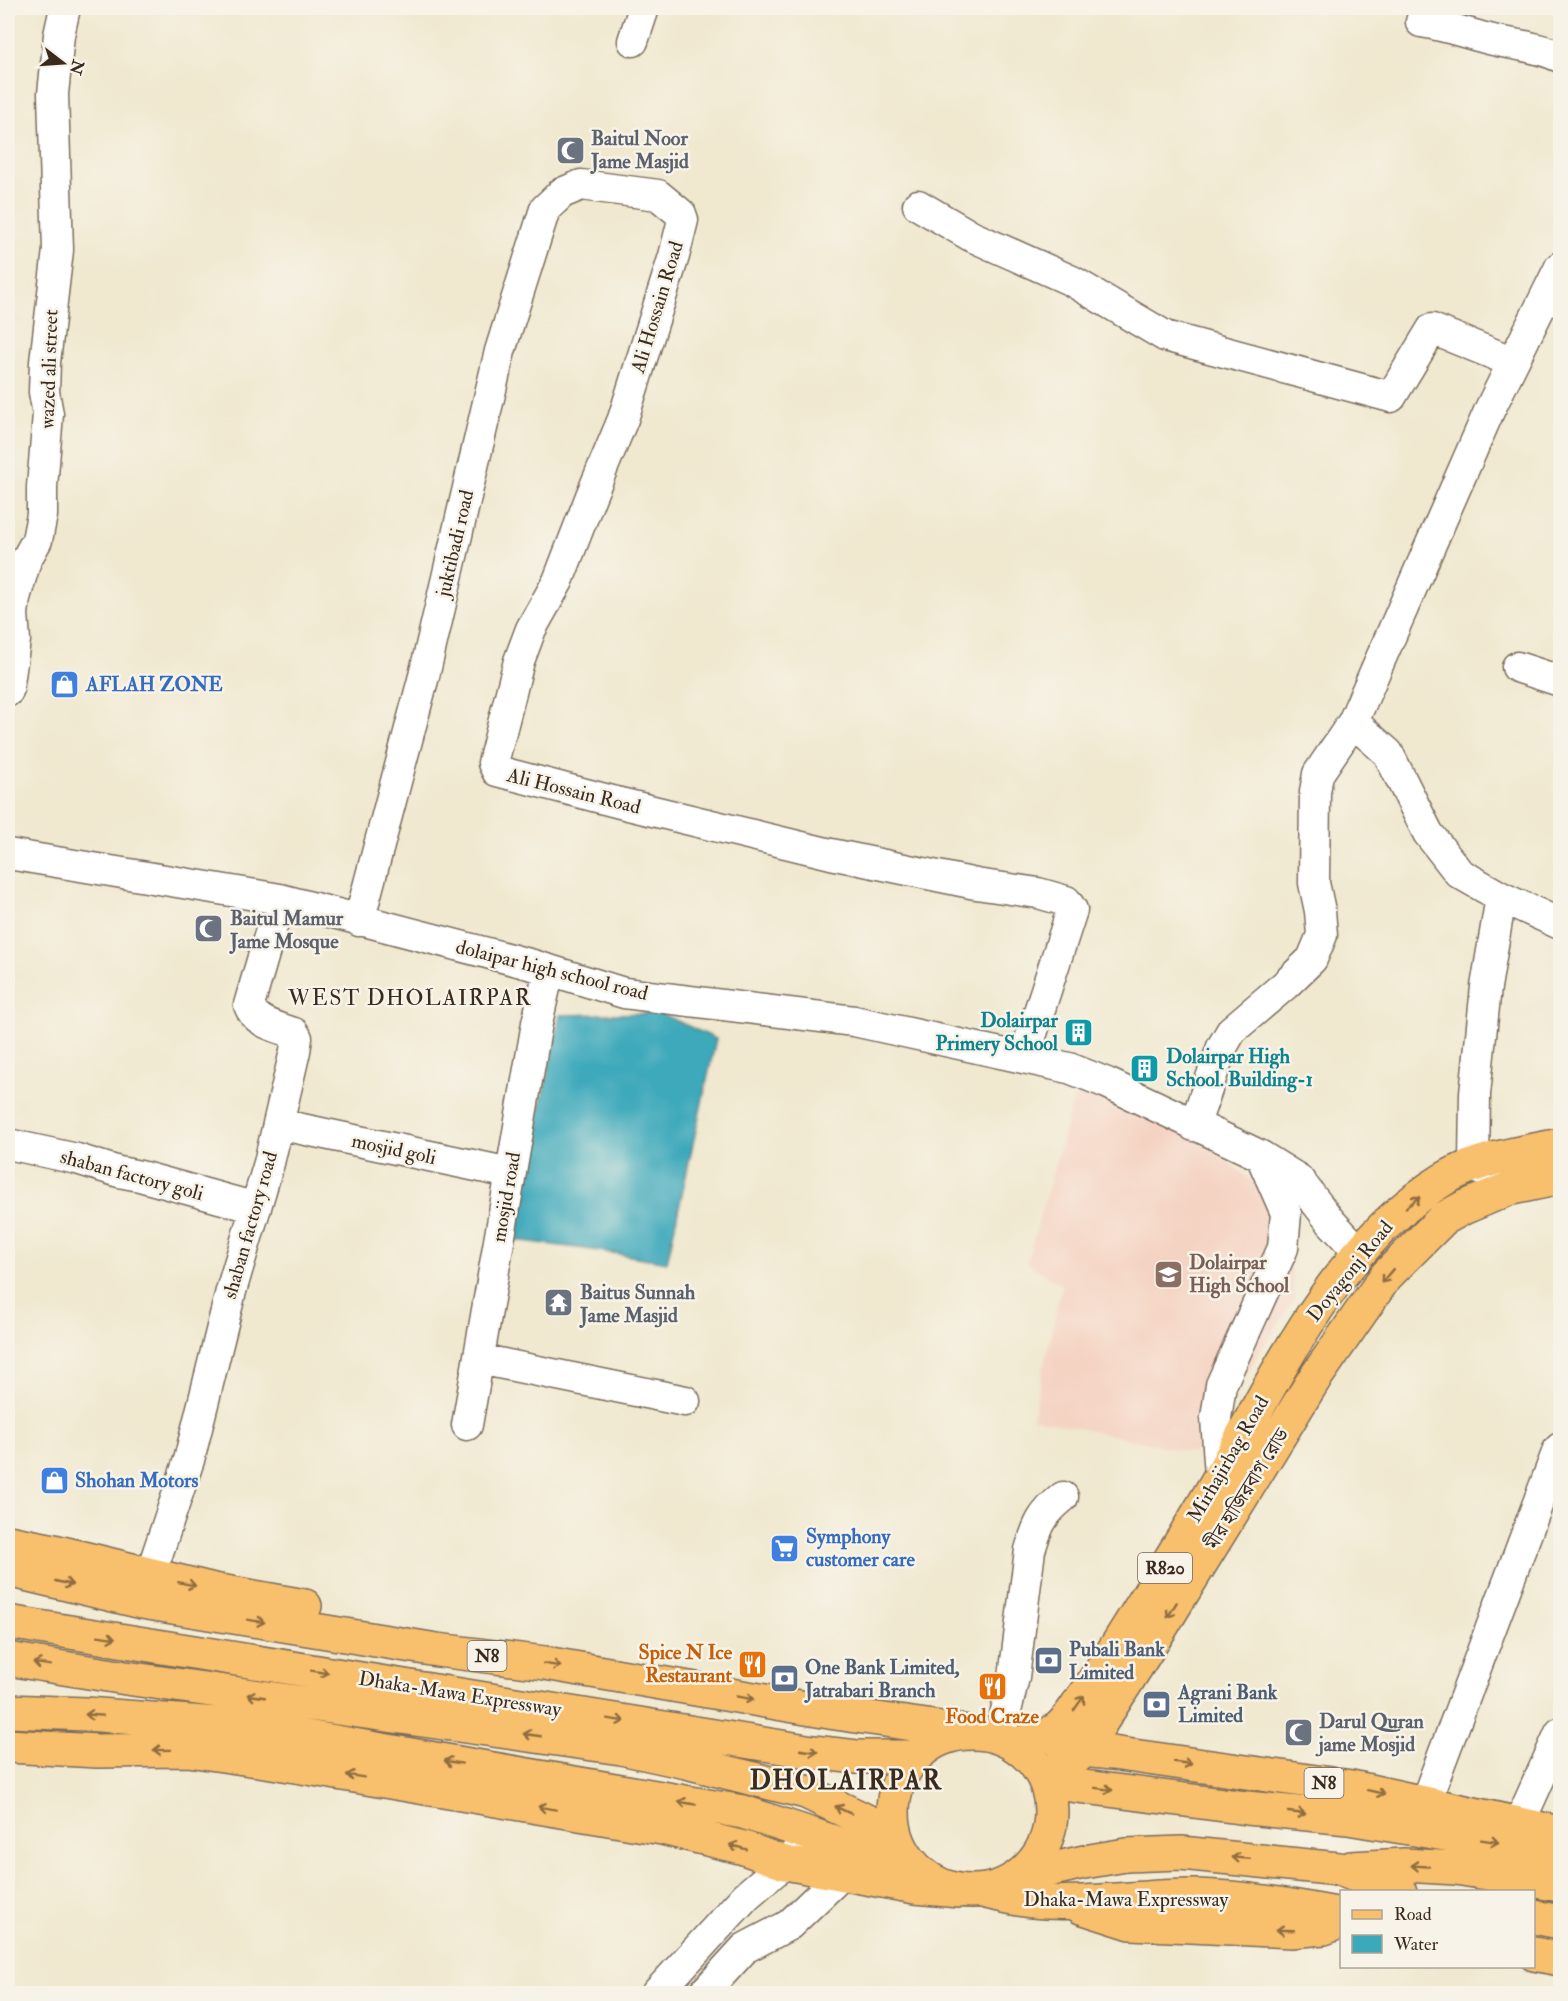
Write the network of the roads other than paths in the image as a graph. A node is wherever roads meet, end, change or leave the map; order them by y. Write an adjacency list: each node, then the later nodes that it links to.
1 (65, 8): 12 (street, wazed ali street)
2 (644, 8): 4 (street)
3 (1425, 8): 5 (street)
4 (633, 42)
5 (1560, 57)
6 (581, 185): 17 (street, juktibadi road); 20 (street, Ali Hossain Road)
7 (918, 205): 9 (street)
8 (1560, 267): 9 (street)
9 (1513, 362): 13 (street)
10 (1517, 667): 11 (street)
11 (1560, 681)
12 (8, 691)
13 (1353, 722): 15 (street); 22 (street)
14 (8, 854): 16 (street, dolaipar high school road)
15 (1501, 897): 18 (street); 26 (street)
16 (280, 899): 17 (street, dolaipar high school road); 21 (street, shaban factory road)
17 (359, 921): 19 (street, dolaipar high school road)
18 (1560, 924)
19 (549, 970): 20 (street, dolaipar high school road); 27 (street, mosjid road)
20 (1024, 1058): 22 (street, dolaipar high school road)
21 (278, 1124): 27 (street, mosjid goli); 30 (street, shaban factory road)
22 (1194, 1126): 25 (street, dolaipar high school road)
23 (8, 1144): 30 (street, shaban factory goli)
24 (1560, 1145): 26 (main road, Doyagonj Road / R820)
25 (1261, 1156): 31 (street, dolaipar high school road); 37 (street)
26 (1474, 1164): 29 (street); 31 (main road, Doyagonj Road / R820, one-way to 26)
27 (510, 1173): 32 (street, mosjid road)
28 (1560, 1178): 29 (main road, R820)
29 (1508, 1190): 37 (main road, মীর হাজিরবাগ রোড / R820, one-way to 37)
30 (256, 1208): 41 (street, shaban factory road)
31 (1360, 1253): 33 (main road, Doyagonj Road / R820)
32 (479, 1359): 34 (street); 35 (street, mosjid road)
33 (1284, 1361): 37 (main road, Mirhajirbag Road / R820)
34 (685, 1401)
35 (467, 1425)
36 (1560, 1448): 52 (street)
37 (1232, 1484): 47 (main road, Mirhajirbag Road / R820, one-way to 37); 49 (main road, মীর হাজিরবাগ রোড / R820, one-way to 49)
38 (1063, 1497): 47 (street)
39 (8, 1542): 41 (main road)
40 (8, 1570): 43 (main road, N8, one-way to 43)
41 (150, 1576): 43 (main road, one-way to 43)
42 (8, 1622): 50 (main road, Dhaka-Mawa Expressway / N8, one-way to 50)
43 (502, 1657): 47 (main road, N8, one-way to 47)
44 (8, 1659): 55 (main road, Dhaka-Mawa Expressway, one-way to 44)
45 (8, 1711): 56 (main road, one-way to 45)
46 (1560, 1733): 53 (street)
47 (994, 1738): 49 (main road); 50 (main road, Dhaka-Mawa Expressway); 51 (main road, Dhaka-Mawa Expressway)
48 (8, 1746): 58 (main road, one-way to 48)
49 (1084, 1749): 51 (main road, মীর হাজিরবাগ রোড); 52 (main road, N8, one-way to 52)
50 (914, 1757): 55 (main road, Dhaka-Mawa Expressway)
51 (1046, 1782): 57 (main road, one-way to 57); 62 (main road, Dhaka-Mawa Expressway)
52 (1425, 1803): 53 (main road, N8)
53 (1519, 1824): 54 (main road, N8)
54 (1560, 1833)
55 (896, 1835): 61 (main road, Dhaka-Mawa Expressway)
56 (816, 1836): 58 (street); 59 (main road)
57 (1560, 1853)
58 (785, 1863): 59 (main road); 73 (street)
59 (853, 1863): 61 (main road); 65 (main road); 74 (street)
60 (1339, 1869): 62 (main road, one-way to 62); 63 (main road, one-way to 60); 64 (main road)
61 (920, 1872): 65 (main road, Dhaka-Mawa Expressway)
62 (1018, 1877): 65 (main road, Dhaka-Mawa Expressway)
63 (1560, 1885)
64 (1395, 1890)
65 (971, 1891): 66 (main road, Dhaka-Mawa Expressway)
66 (1066, 1902): 67 (main road, Dhaka-Mawa Expressway); 69 (main road, one-way to 66)
67 (1340, 1915)
68 (1535, 1917): 70 (main road)
69 (1340, 1921)
70 (1560, 1922)
71 (1535, 1954): 72 (main road)
72 (1560, 1959)
73 (656, 1994)
74 (703, 1994)

